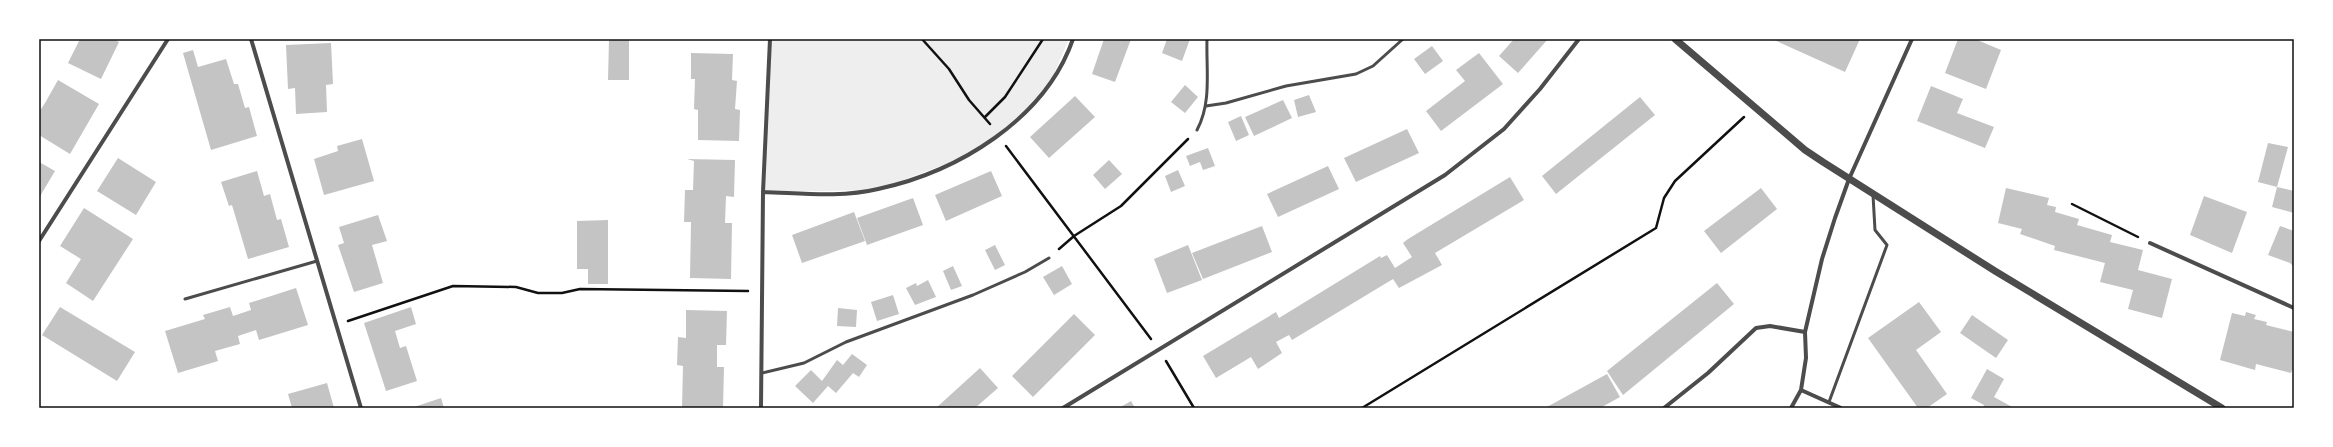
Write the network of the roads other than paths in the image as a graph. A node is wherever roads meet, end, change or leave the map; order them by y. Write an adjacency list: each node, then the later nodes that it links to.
1 (168, 39): 15 (street)
2 (250, 39): 18 (street)
3 (770, 39): 13 (street)
4 (1073, 39): 13 (street)
5 (1206, 39): 10 (lane)
6 (1404, 39): 10 (lane)
7 (1579, 39): 27 (street)
8 (1675, 39): 12 (street)
9 (1912, 39): 12 (street)
10 (1206, 106): 11 (lane)
11 (1197, 130)
12 (1849, 179): 14 (street); 21 (street)
13 (763, 192): 22 (street)
14 (1873, 193): 24 (lane); 31 (street)
15 (39, 241)
16 (2150, 243): 20 (street)
17 (1049, 258): 22 (lane)
18 (317, 261): 19 (lane); 25 (street)
19 (185, 299)
20 (2294, 308)
21 (1805, 332): 23 (street); 28 (street)
22 (762, 373): 26 (street)
23 (1801, 390): 24 (street); 29 (street)
24 (1829, 402): 30 (street)
25 (361, 408)
26 (761, 408)
27 (1063, 408)
28 (1664, 408)
29 (1791, 408)
30 (1841, 408)
31 (2222, 408)

